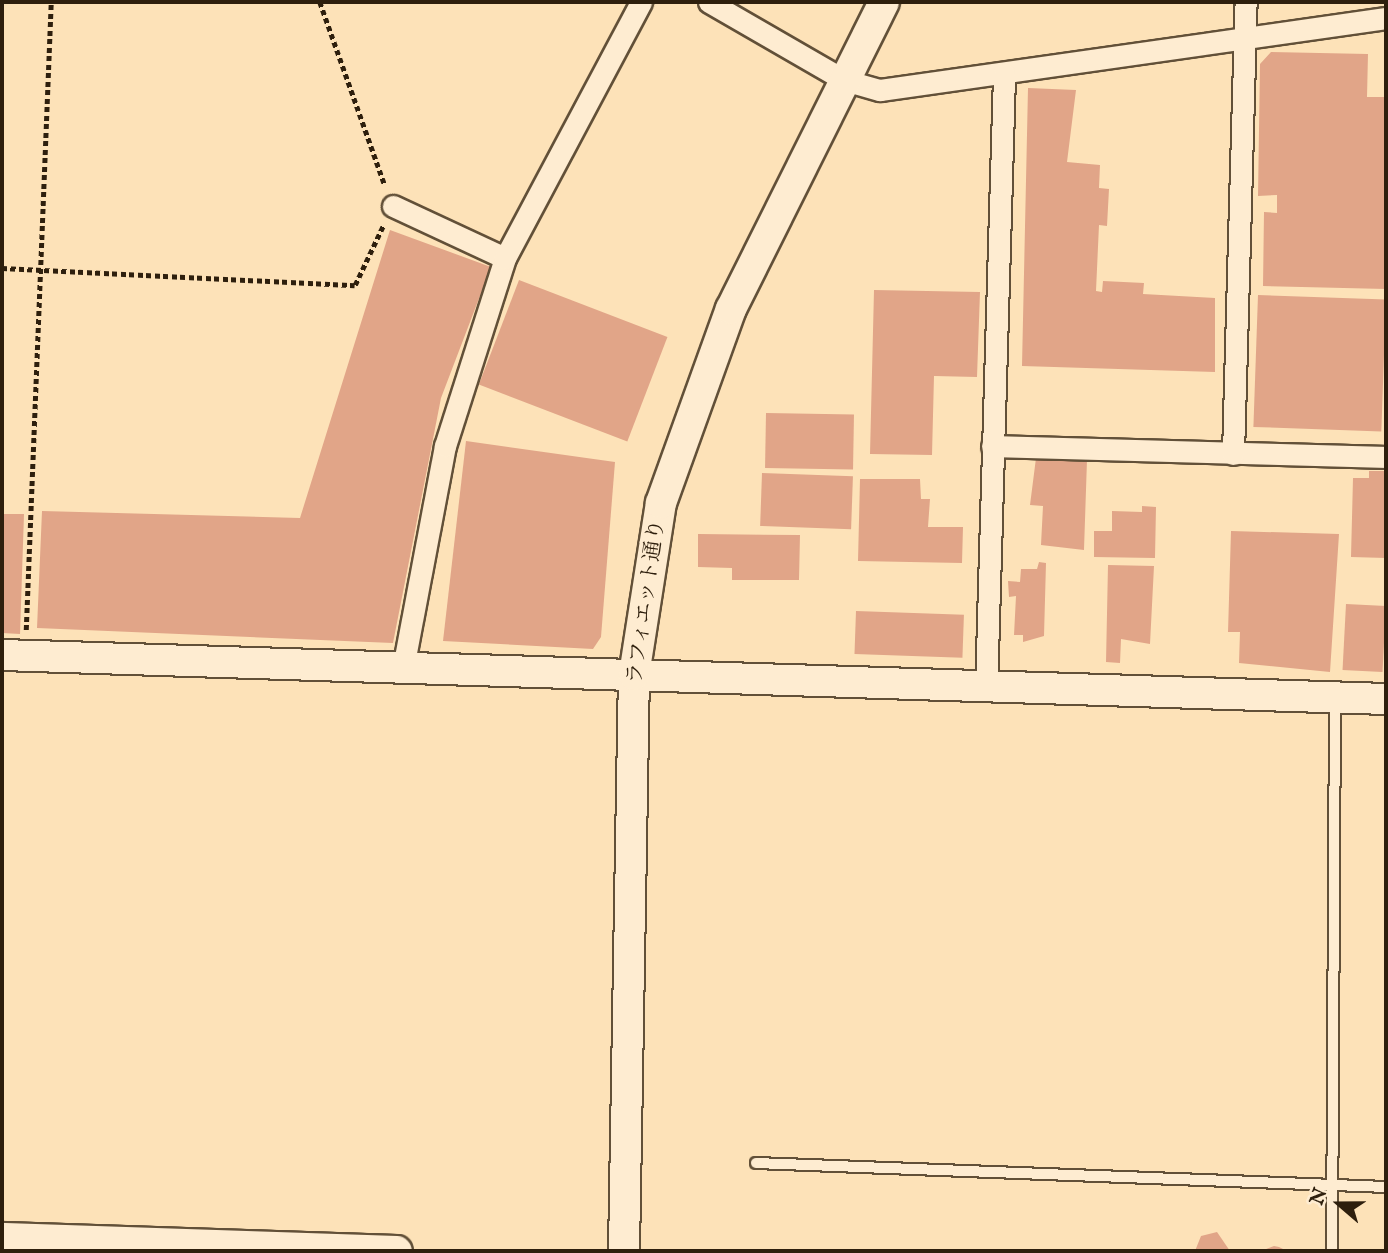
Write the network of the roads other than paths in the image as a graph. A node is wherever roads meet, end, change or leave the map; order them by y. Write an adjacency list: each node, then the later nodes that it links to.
1 (641, 2): 10 (street)
2 (709, 2): 8 (street)
3 (884, 2): 8 (street, ラフィエット通り)
4 (1246, 2): 6 (street)
5 (1386, 18): 6 (street)
6 (1245, 39): 7 (street); 12 (street)
7 (1004, 74): 8 (street); 11 (street)
8 (844, 80): 16 (street, ラフィエット通り)
9 (393, 206): 10 (street)
10 (505, 258): 15 (street)
11 (992, 446): 12 (street); 17 (street)
12 (1233, 454): 13 (street)
13 (1386, 457)
14 (13, 655): 15 (street)
15 (403, 668): 16 (street)
16 (634, 675): 17 (street); 25 (street, ラフィエット通り)
17 (986, 689): 18 (street)
18 (1335, 698): 19 (street); 21 (lane)
19 (1386, 699)
20 (756, 1163): 21 (lane)
21 (1334, 1186): 22 (lane); 26 (lane)
22 (1386, 1187)
23 (2, 1238): 24 (street)
24 (397, 1251)
25 (624, 1251)
26 (1332, 1251)

